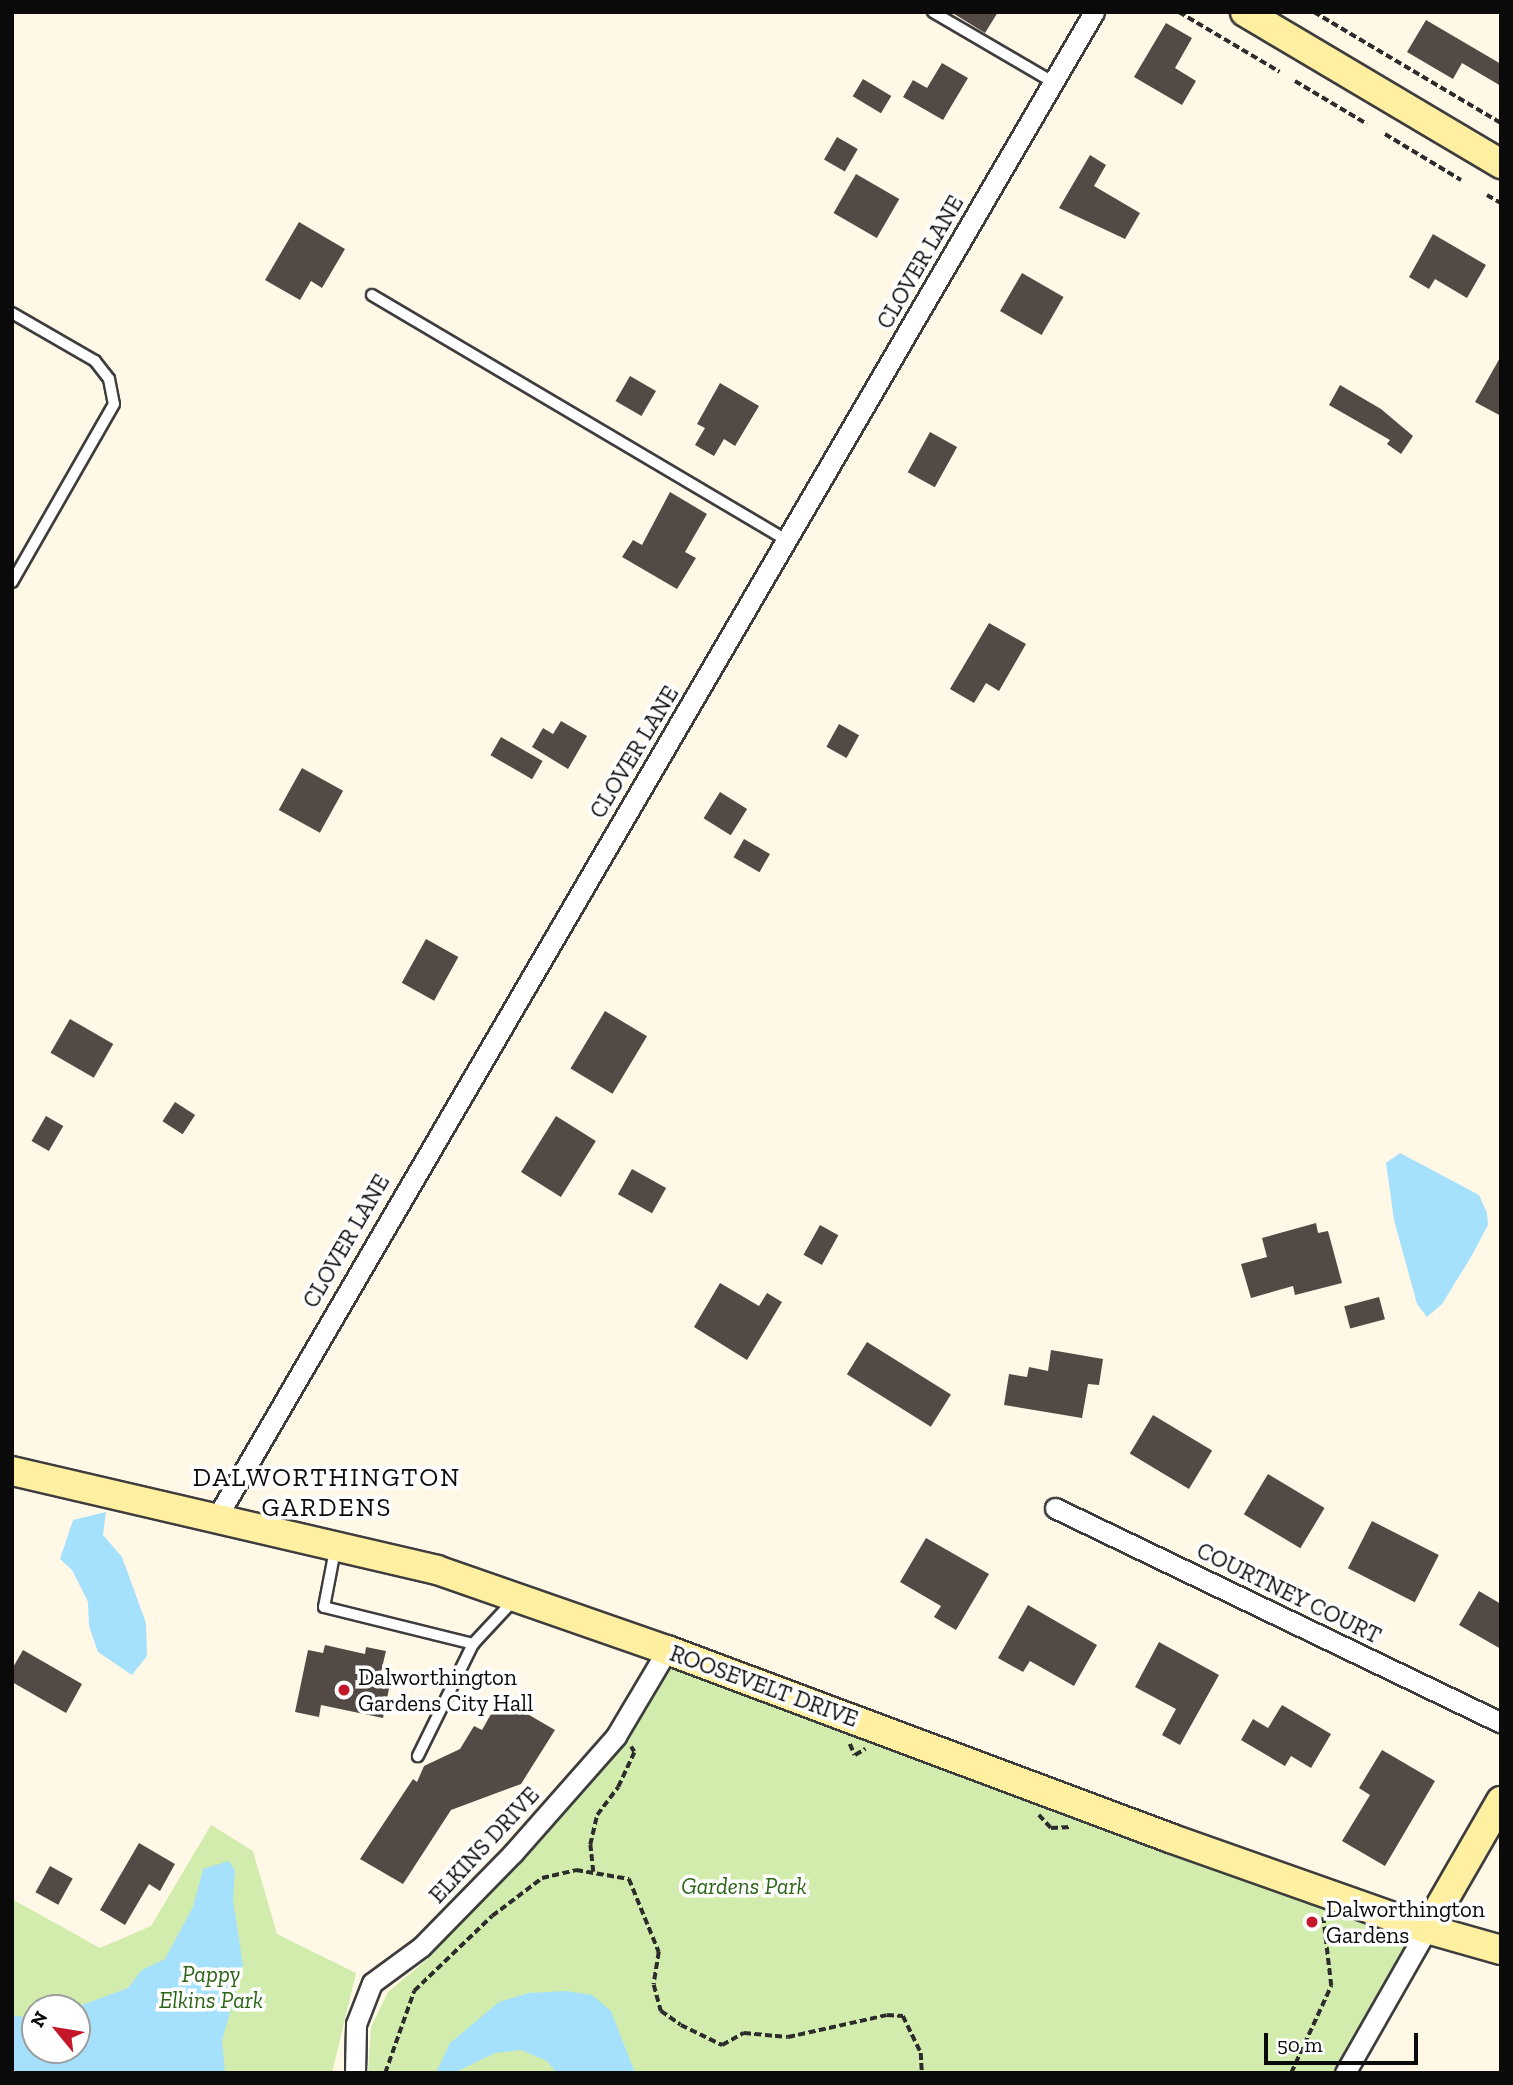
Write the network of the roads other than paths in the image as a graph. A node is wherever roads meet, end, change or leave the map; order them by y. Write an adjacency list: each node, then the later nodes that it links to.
1 (933, 12): 4 (lane)
2 (1094, 12): 4 (street, CLOVER LANE)
3 (1245, 12): 5 (street)
4 (1053, 82): 8 (street, CLOVER LANE)
5 (1501, 164)
6 (372, 295): 8 (lane)
7 (12, 313): 9 (lane)
8 (787, 540): 12 (street, CLOVER LANE)
9 (12, 582)
10 (12, 1471): 12 (street, ROOSEVELT DRIVE)
11 (1055, 1508): 17 (street, COURTNEY COURT)
12 (217, 1517): 13 (street, ROOSEVELT DRIVE)
13 (336, 1546): 14 (street, ROOSEVELT DRIVE); 15 (lane)
14 (516, 1598): 15 (lane); 16 (street, ROOSEVELT DRIVE)
15 (472, 1644): 18 (lane)
16 (667, 1650): 20 (street, ROOSEVELT DRIVE); 22 (street, ELKINS DRIVE)
17 (1501, 1723)
18 (418, 1756)
19 (1501, 1801): 20 (street)
20 (1427, 1929): 21 (street, ROOSEVELT DRIVE); 23 (street)
21 (1501, 1950)
22 (355, 2073)
23 (1345, 2073)

